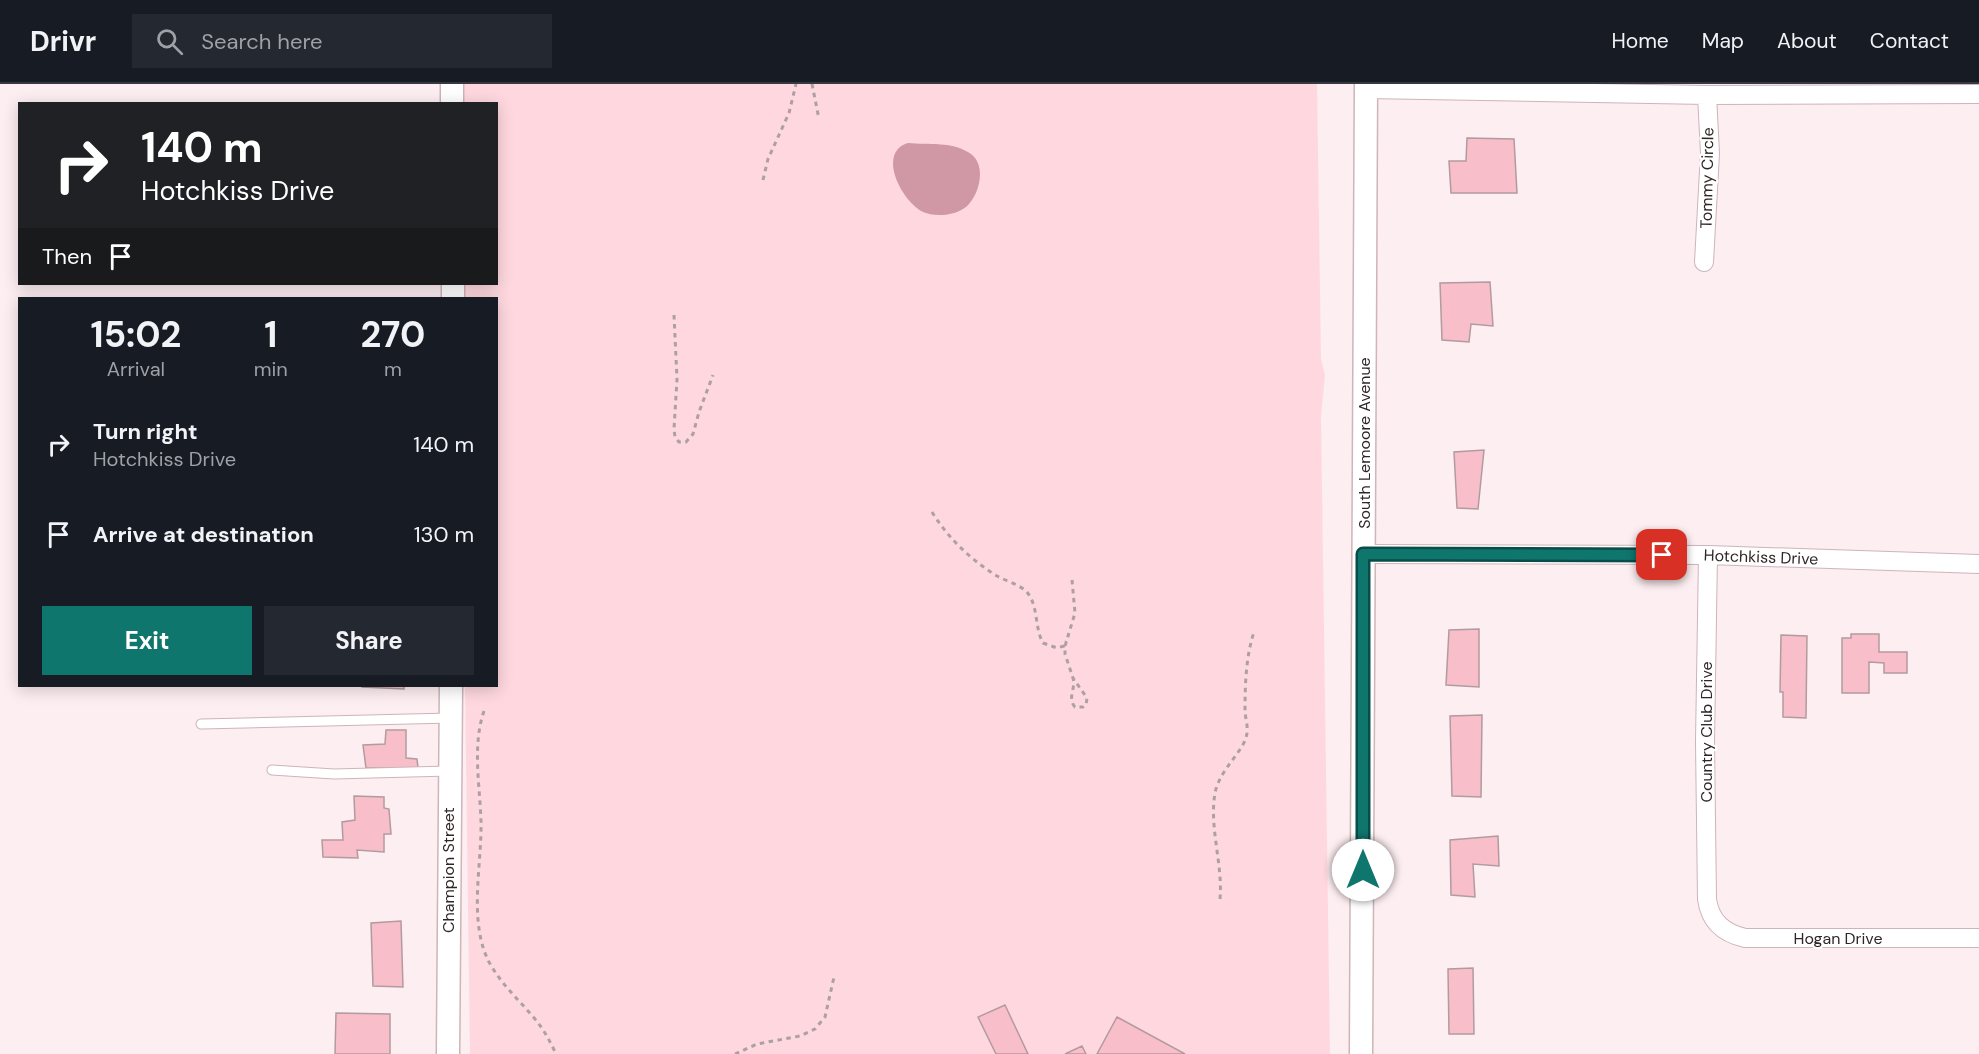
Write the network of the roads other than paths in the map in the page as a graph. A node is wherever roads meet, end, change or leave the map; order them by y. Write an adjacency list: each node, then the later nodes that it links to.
1 (452, 84): 5 (street)
2 (1366, 87): 4 (street); 7 (street, South Lemoore Avenue)
3 (1979, 94): 4 (street)
4 (1707, 95): 6 (street, Tommy Circle)
5 (452, 102)
6 (1704, 262)
7 (1363, 554): 8 (street, Hotchkiss Drive); 18 (street, South Lemoore Avenue)
8 (1708, 555): 9 (street, Hotchkiss Drive); 15 (street, Country Club Drive)
9 (1979, 564)
10 (452, 687): 11 (street, Champion Street)
11 (451, 718): 12 (lane); 14 (street, Champion Street)
12 (201, 724)
13 (272, 770): 14 (lane)
14 (449, 771): 17 (street, Champion Street)
15 (1708, 909): 16 (street, Hogan Drive)
16 (1979, 938)
17 (448, 1054)
18 (1361, 1054)

